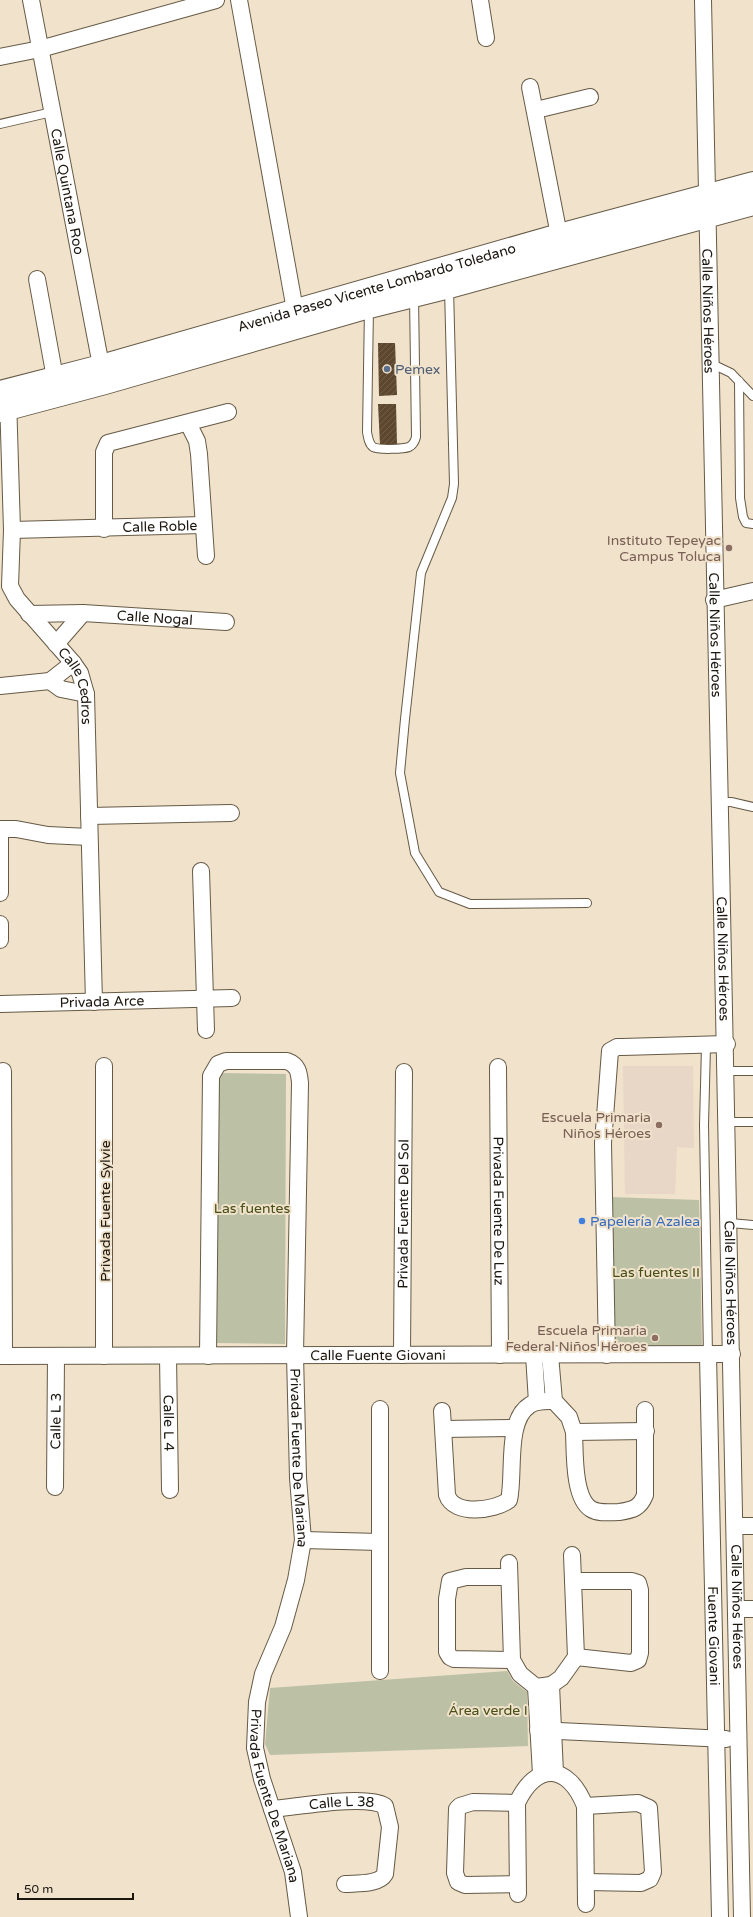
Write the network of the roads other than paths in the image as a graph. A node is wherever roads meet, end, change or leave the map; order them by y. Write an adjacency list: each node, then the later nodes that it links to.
1 (31, 0): 7 (street, Calle Quintana Roo)
2 (239, 0): 22 (street)
3 (480, 0): 6 (street)
4 (703, 0): 16 (street, Calle Niños Héroes)
5 (207, 1): 7 (street)
6 (486, 38)
7 (40, 49): 8 (street); 12 (street, Calle Quintana Roo)
8 (0, 57)
9 (530, 87): 11 (street)
10 (590, 97): 11 (street)
11 (536, 110): 17 (street)
12 (52, 112): 13 (lane); 24 (street, Calle Quintana Roo)
13 (0, 124)
14 (753, 183): 16 (main road, Avenida Paseo Vicente Lombardo Toledano)
15 (753, 204): 16 (main road, Avenida Paseo Vicente Lombardo Toledano)
16 (706, 207): 17 (main road, Avenida Paseo Vicente Lombardo Toledano); 18 (main road, Avenida Paseo Vicente Lombardo Toledano); 23 (street, Calle Niños Héroes)
17 (560, 235): 18 (main road, Avenida Paseo Vicente Lombardo Toledano)
18 (449, 277): 20 (main road, Avenida Paseo Vicente Lombardo Toledano); 55 (lane)
19 (37, 280): 25 (street)
20 (414, 287): 21 (main road, Avenida Paseo Vicente Lombardo Toledano); 21 (lane)
21 (369, 298): 22 (main road, Avenida Paseo Vicente Lombardo Toledano); 24 (main road, Avenida Paseo Vicente Lombardo Toledano)
22 (295, 310): 24 (main road, Avenida Paseo Vicente Lombardo Toledano)
23 (710, 363): 26 (lane); 38 (street, Calle Niños Héroes)
24 (103, 375): 25 (main road, Avenida Paseo Vicente Lombardo Toledano); 28 (main road, Avenida Paseo Vicente Lombardo Toledano)
25 (55, 378): 28 (main road, Avenida Paseo Vicente Lombardo Toledano)
26 (739, 381): 27 (lane); 31 (lane)
27 (753, 396)
28 (4, 401): 34 (street, Calle Cedros)
29 (228, 412): 30 (street)
30 (188, 423): 32 (street, Calle Roble); 33 (street)
31 (753, 524)
32 (203, 525): 33 (street, Calle Roble); 35 (street)
33 (104, 529): 34 (street, Calle Roble)
34 (12, 530): 36 (street, Calle Cedros)
35 (206, 556)
36 (5, 587): 40 (street, Calle Cedros)
37 (753, 591): 38 (street)
38 (714, 600): 47 (street, Calle Niños Héroes)
39 (83, 613): 40 (street, Calle Nogal); 41 (street, Calle Nogal); 42 (street)
40 (29, 614): 42 (street, Calle Cedros)
41 (226, 622)
42 (56, 644): 43 (street, Calle Cedros)
43 (74, 663): 44 (street); 46 (street, Calle Cedros)
44 (50, 681): 45 (street); 46 (street)
45 (0, 686)
46 (86, 694): 50 (street, Calle Cedros)
47 (720, 802): 48 (lane); 63 (street, Calle Niños Héroes)
48 (753, 807)
49 (231, 813): 50 (street)
50 (89, 816): 52 (street, Calle Cedros)
51 (0, 829): 52 (street); 54 (street)
52 (89, 837): 60 (street, Calle Cedros)
53 (200, 871): 58 (street)
54 (0, 893)
55 (587, 903)
56 (0, 924): 57 (street)
57 (0, 940)
58 (205, 998): 59 (street, Privada Arce); 60 (street, Privada Arce); 62 (street)
59 (232, 998)
60 (94, 1002): 61 (street, Privada Arce)
61 (0, 1004)
62 (206, 1030)
63 (727, 1044): 64 (street); 68 (street, Calle Niños Héroes)
64 (706, 1046): 80 (street); 81 (lane)
65 (104, 1066): 84 (street, Privada Fuente Sylvie)
66 (498, 1067): 78 (street, Privada Fuente De Luz)
67 (3, 1071): 82 (street)
68 (727, 1071): 69 (lane); 71 (street, Calle Niños Héroes)
69 (753, 1071)
70 (404, 1072): 77 (street, Privada Fuente Del Sol)
71 (728, 1122): 72 (lane); 73 (street, Calle Niños Héroes)
72 (753, 1122)
73 (730, 1223): 74 (lane); 75 (street, Calle Niños Héroes)
74 (753, 1224)
75 (732, 1354): 81 (street, Calle Fuente Giovani); 98 (street, Calle Niños Héroes)
76 (294, 1355): 77 (street, Calle Fuente Giovani); 86 (street, Calle Fuente Giovani); 86 (street, Privada Fuente De Mariana); 100 (street, Privada Fuente De Mariana)
77 (402, 1355): 78 (street, Calle Fuente Giovani)
78 (500, 1355): 79 (street, Calle Fuente Giovani)
79 (542, 1355): 80 (street, Calle Fuente Giovani); 87 (street); 88 (street)
80 (607, 1355): 81 (street, Calle Fuente Giovani)
81 (708, 1355): 111 (street, Fuente Giovani)
82 (2, 1356): 83 (street, Calle Fuente Giovani)
83 (56, 1356): 84 (street, Calle Fuente Giovani); 96 (street, Calle L 3)
84 (104, 1356): 85 (street, Calle Fuente Giovani)
85 (168, 1356): 86 (street, Calle Fuente Giovani); 97 (street, Calle L 4)
86 (208, 1356)
87 (554, 1401): 88 (street); 95 (street)
88 (537, 1402): 92 (street)
89 (380, 1409): 101 (street)
90 (644, 1410): 94 (street)
91 (442, 1412): 93 (street)
92 (514, 1428): 93 (street); 93 (street)
93 (444, 1429)
94 (646, 1431): 95 (street); 95 (street)
95 (574, 1432)
96 (55, 1487)
97 (170, 1490)
98 (736, 1526): 99 (street); 104 (street, Calle Niños Héroes)
99 (753, 1526)
100 (303, 1540): 101 (street); 116 (street, Privada Fuente De Mariana)
101 (380, 1542): 108 (street)
102 (572, 1555): 103 (street)
103 (573, 1581): 106 (street); 106 (street)
104 (737, 1609): 105 (street); 112 (street, Calle Niños Héroes)
105 (753, 1609)
106 (576, 1658): 109 (street)
107 (512, 1660): 107 (street); 109 (street)
108 (380, 1671)
109 (543, 1686): 110 (street)
110 (545, 1730): 111 (street); 113 (street)
111 (717, 1738): 112 (street); 122 (street, Fuente Giovani)
112 (740, 1739): 117 (street, Calle Niños Héroes)
113 (548, 1773): 114 (street); 115 (street)
114 (517, 1803): 114 (street)
115 (585, 1806): 118 (street); 118 (street)
116 (272, 1809): 119 (street, Calle L 38); 121 (street, Privada Fuente De Mariana)
117 (747, 1817): 123 (street, Calle Niños Héroes)
118 (586, 1882): 120 (street)
119 (345, 1884)
120 (586, 1904)
121 (299, 1917)
122 (720, 1917)
123 (742, 1917)

